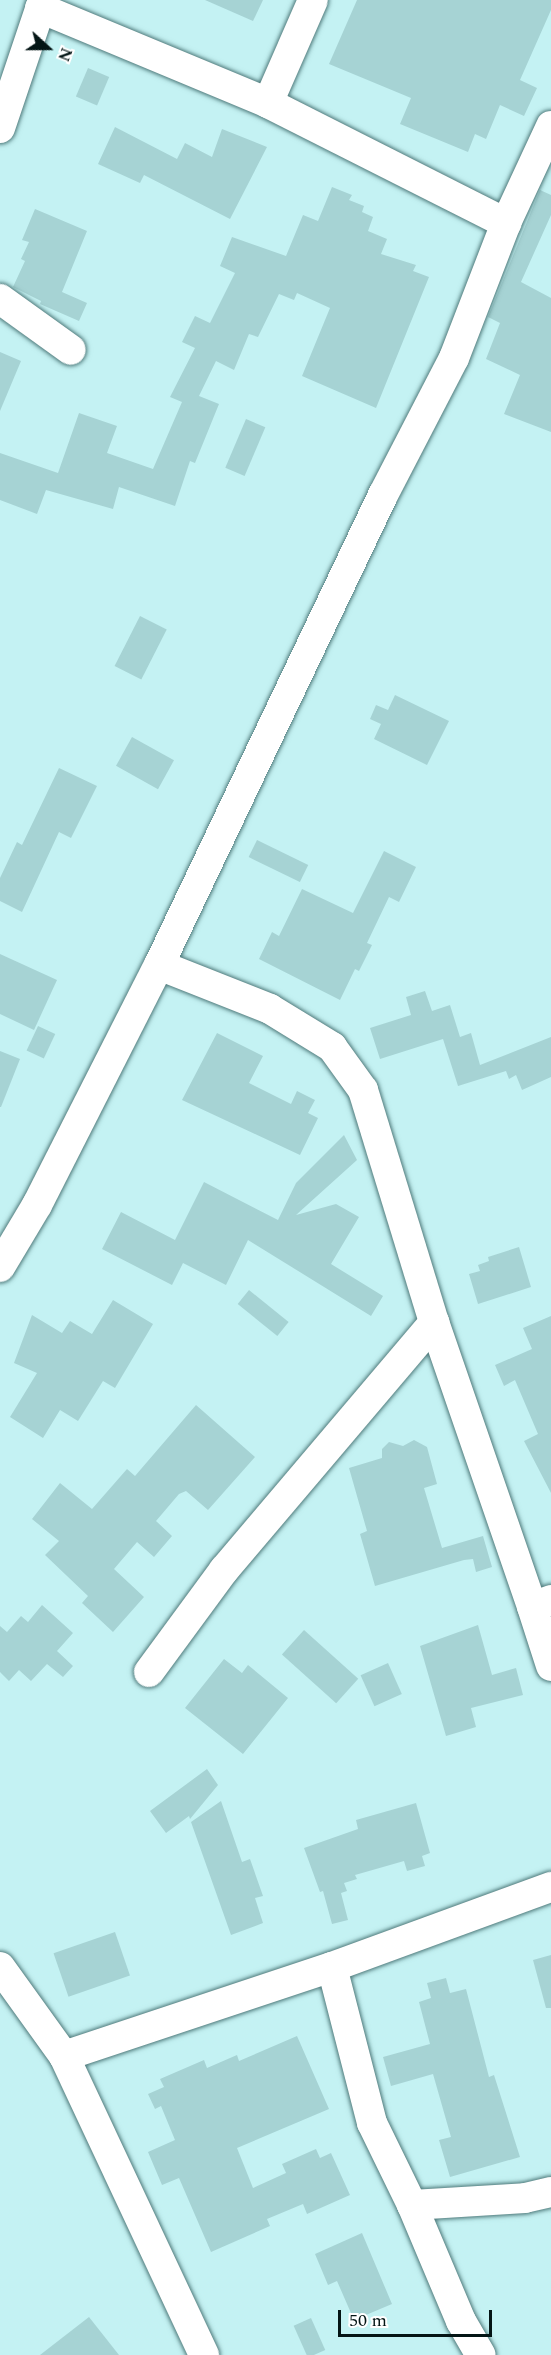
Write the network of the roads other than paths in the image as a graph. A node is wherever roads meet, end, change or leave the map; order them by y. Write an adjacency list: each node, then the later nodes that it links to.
1 (313, 0): 3 (street)
2 (42, 4): 3 (street); 5 (street)
3 (268, 103): 6 (street)
4 (551, 126): 6 (street)
5 (0, 128)
6 (506, 223): 9 (street)
7 (0, 299): 8 (street)
8 (71, 350)
9 (159, 964): 10 (street); 11 (street)
10 (0, 1267)
11 (434, 1322): 12 (street); 14 (street)
12 (541, 1603): 13 (street)
13 (551, 1666)
14 (149, 1672)
15 (551, 1887): 17 (street)
16 (0, 1967): 18 (street)
17 (332, 1967): 18 (street); 20 (street)
18 (64, 2056): 21 (street)
19 (551, 2192): 20 (street)
20 (412, 2205): 22 (street)
21 (204, 2355)
22 (481, 2355)

